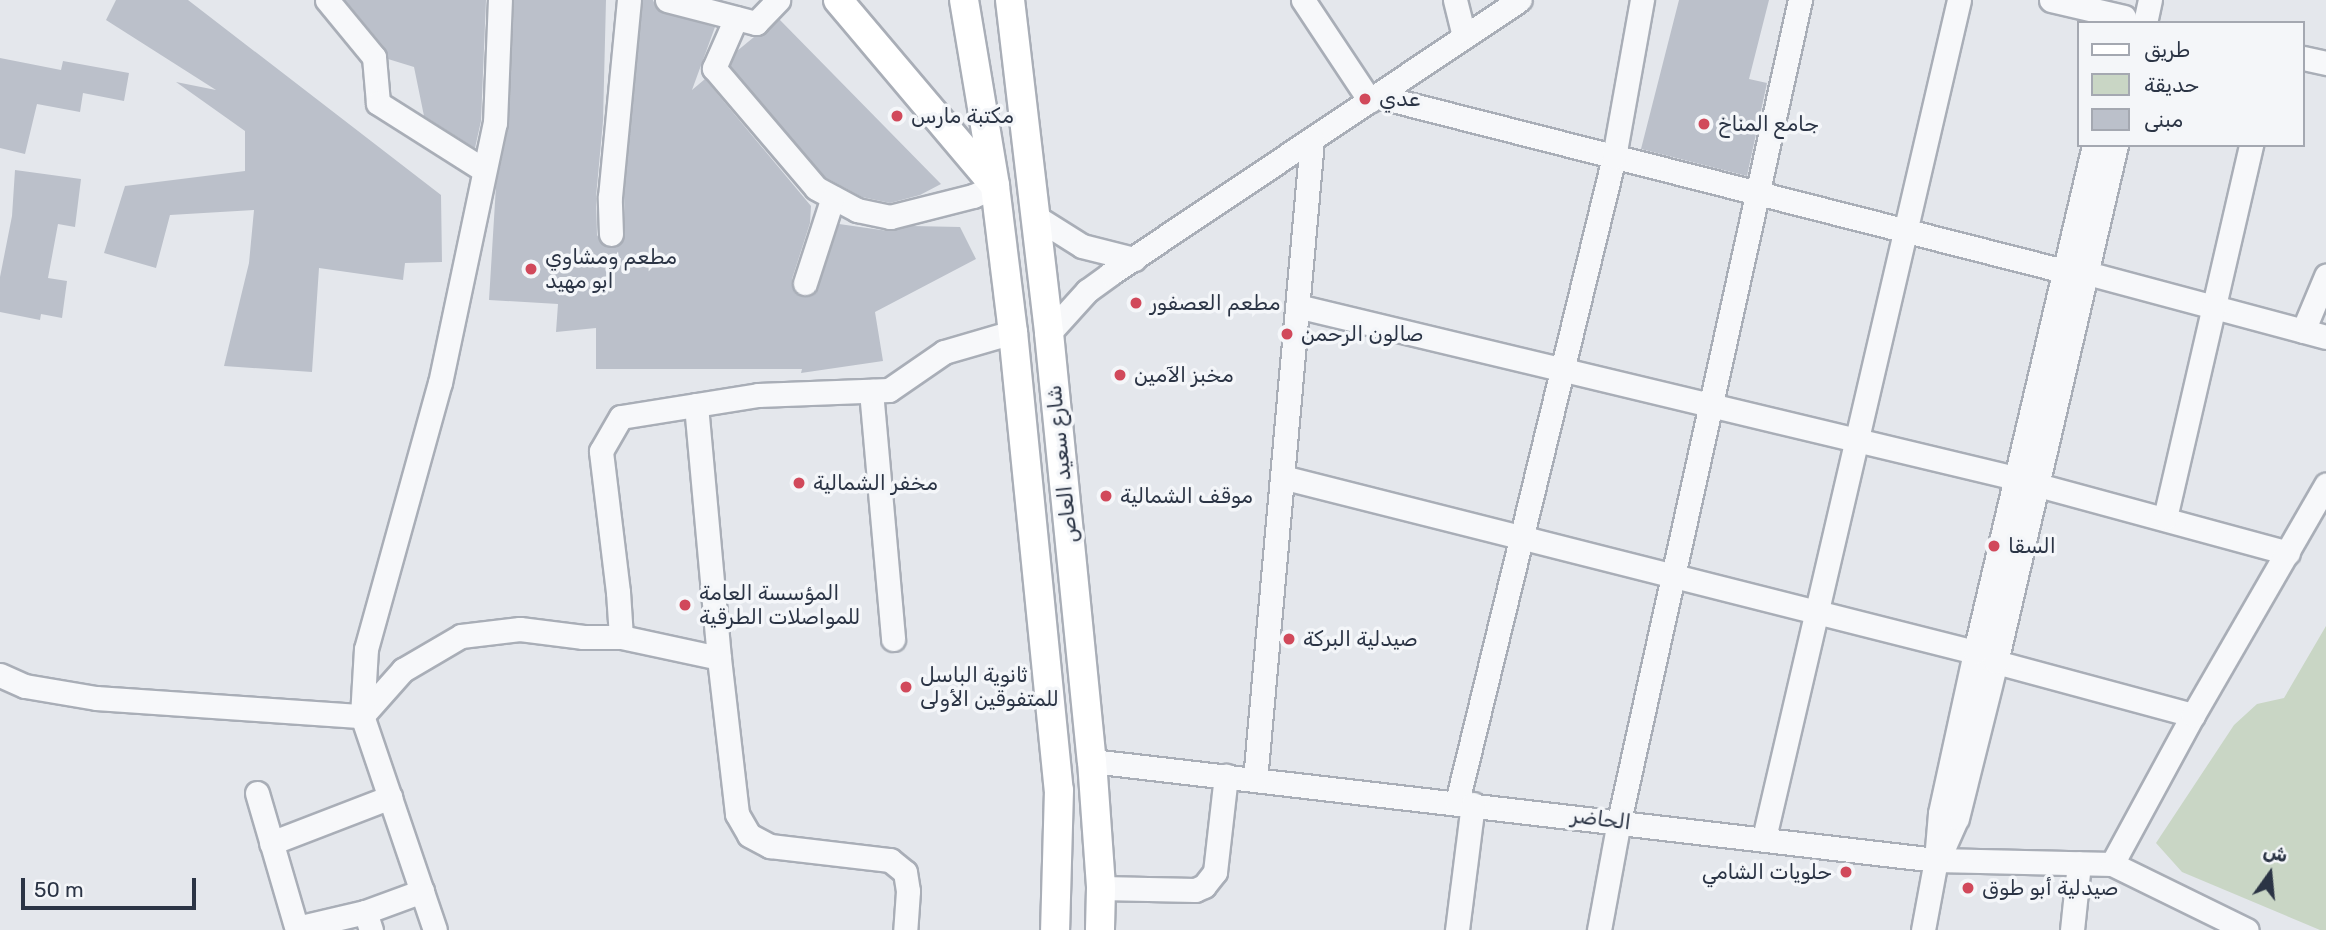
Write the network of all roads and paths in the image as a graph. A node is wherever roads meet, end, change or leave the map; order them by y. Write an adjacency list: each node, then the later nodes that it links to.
1 (327, 0): 28 (street)
2 (500, 0): 28 (street)
3 (629, 0): 34 (street)
4 (667, 0): 18 (street)
5 (778, 0): 18 (street)
6 (838, 0): 29 (main road)
7 (964, 0): 29 (main road)
8 (1010, 0): 32 (main road, شارع سعيد العاص)
9 (1303, 0): 22 (street)
10 (1455, 0): 19 (street)
11 (1520, 0): 19 (street)
12 (1642, 0): 27 (street)
13 (1800, 0): 30 (street)
14 (1959, 0): 33 (street)
15 (2051, 0): 17 (street)
16 (2150, 0): 17 (street)
17 (2135, 18)
18 (736, 19): 31 (street)
19 (1464, 37): 22 (street)
20 (2305, 59): 21 (street)
21 (2326, 64)
22 (1373, 98): 23 (street); 27 (street)
23 (1312, 140): 35 (street); 39 (street)
24 (2094, 147): 36 (street)
25 (2115, 147): 36 (street)
26 (2251, 147): 40 (street)
27 (1614, 157): 30 (street); 45 (street)
28 (484, 170): 66 (street)
29 (995, 186): 31 (street); 42 (main road)
30 (1758, 193): 33 (street); 48 (street)
31 (833, 197): 38 (street)
32 (1037, 217): 35 (street); 43 (main road, شارع سعيد العاص)
33 (1906, 231): 36 (street); 49 (street)
34 (611, 234)
35 (1134, 259): 43 (street)
36 (2076, 272): 40 (street); 51 (street); 52 (street)
37 (2326, 276): 41 (street)
38 (805, 283)
39 (1297, 306): 45 (street); 50 (street)
40 (2214, 307): 41 (street); 54 (street)
41 (2303, 331): 44 (street)
42 (1013, 332): 46 (street); 85 (main road)
43 (1049, 333): 67 (main road, شارع سعيد العاص)
44 (2326, 337)
45 (1562, 369): 48 (street); 55 (street)
46 (871, 391): 47 (street); 60 (street)
47 (696, 405): 59 (street); 62 (street)
48 (1711, 405): 49 (street); 57 (street)
49 (1857, 440): 51 (street); 58 (street)
50 (1282, 477): 55 (street); 69 (street)
51 (2015, 478): 61 (street)
52 (2038, 485): 54 (street); 63 (street)
53 (2326, 485): 56 (street)
54 (2165, 517): 56 (street)
55 (1522, 538): 57 (street); 72 (street)
56 (2288, 553): 65 (street)
57 (1674, 576): 58 (street); 73 (street)
58 (1817, 612): 61 (street); 74 (street)
59 (621, 636): 62 (street); 66 (street)
60 (893, 639)
61 (1975, 652): 76 (street)
62 (719, 657): 84 (street)
63 (1996, 662): 65 (street); 76 (street)
64 (0, 675): 66 (street)
65 (2193, 715): 78 (street)
66 (362, 716): 71 (street)
67 (1092, 761): 68 (street, الحاضر); 79 (main road, شارع سعيد العاص)
68 (1226, 776): 69 (street, الحاضر); 79 (street)
69 (1255, 779): 72 (street, الحاضر)
70 (257, 793): 75 (street)
71 (390, 797): 75 (street); 80 (street)
72 (1465, 803): 73 (street, الحاضر); 87 (street)
73 (1619, 821): 74 (street, الحاضر); 88 (street)
74 (1764, 838): 76 (street, الحاضر)
75 (271, 843): 82 (street)
76 (1936, 860): 77 (street, الحاضر); 89 (street)
77 (2079, 863): 78 (street, الحاضر); 90 (street)
78 (2112, 864): 91 (street)
79 (1101, 888): 86 (main road, شارع سعيد العاص)
80 (422, 891): 81 (street); 83 (street)
81 (368, 921): 82 (street)
82 (297, 929)
83 (435, 930)
84 (905, 930)
85 (1055, 930)
86 (1100, 930)
87 (1457, 930)
88 (1599, 930)
89 (1923, 930)
90 (2072, 930)
91 (2247, 930)

